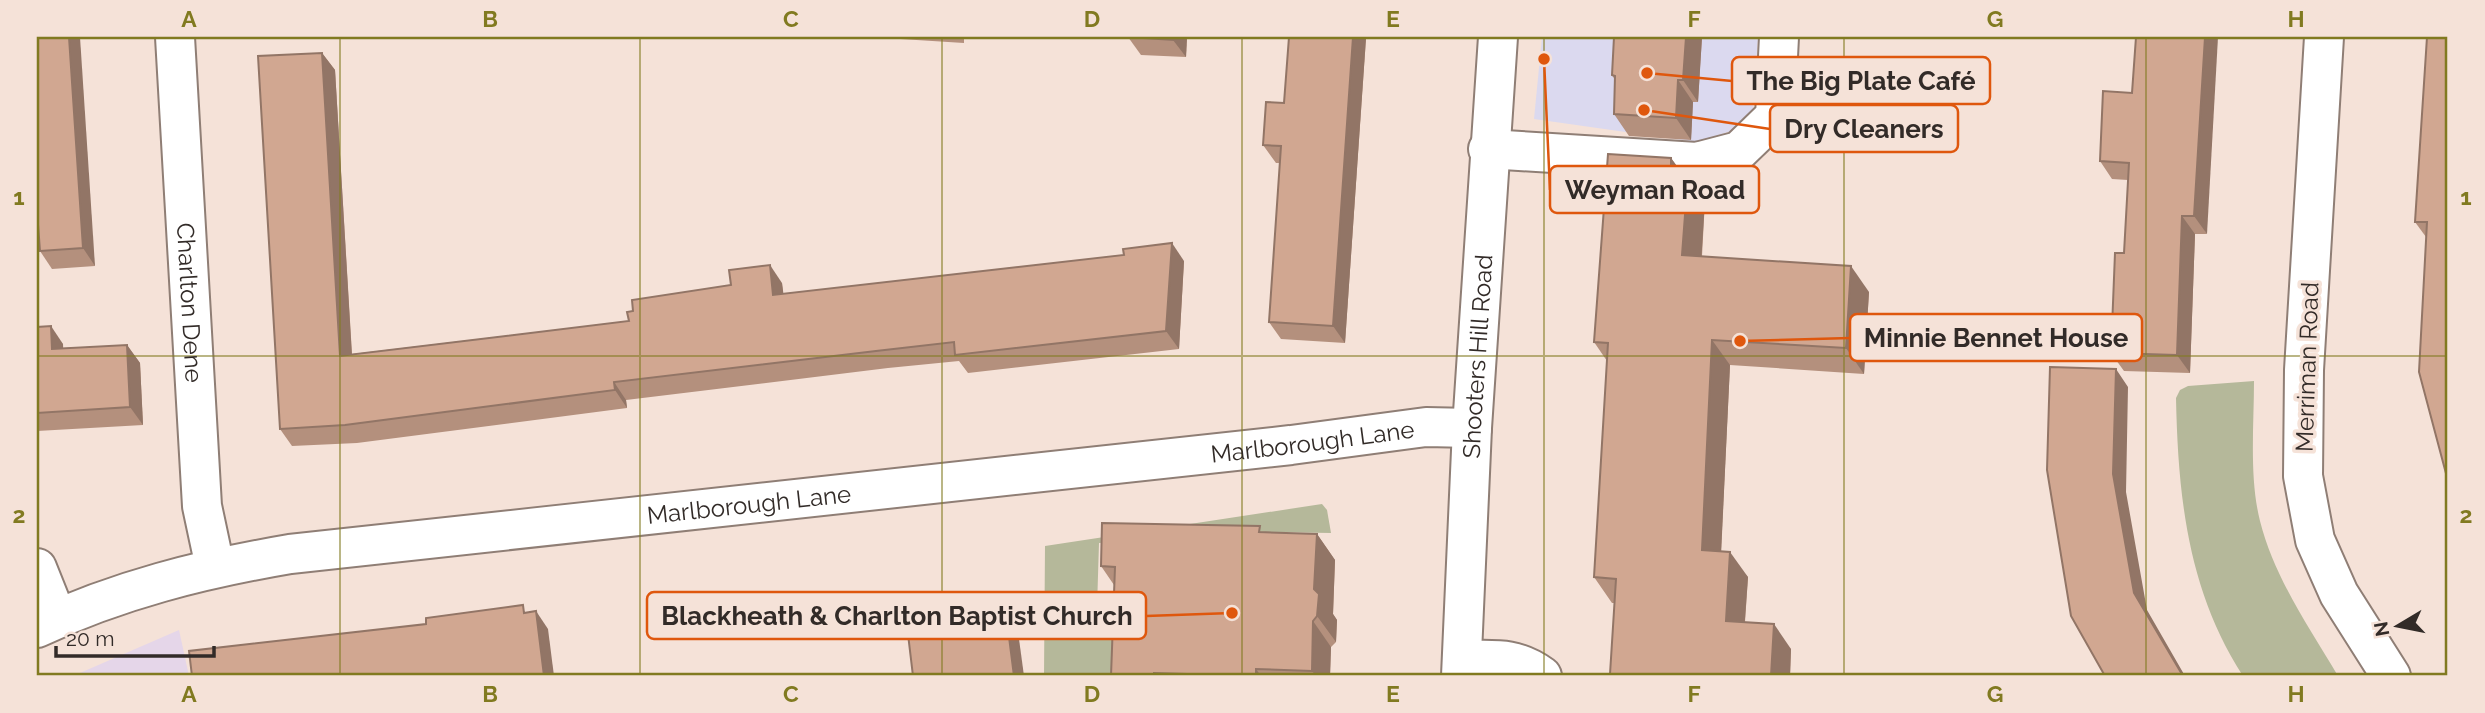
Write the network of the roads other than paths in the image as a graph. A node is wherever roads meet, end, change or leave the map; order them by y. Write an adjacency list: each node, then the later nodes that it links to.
1 (175, 37): 7 (street, Charlton Dene)
2 (1498, 37): 5 (street, Shooters Hill Road)
3 (1779, 37): 5 (street)
4 (2324, 37): 12 (street, Merriman Road)
5 (1488, 149): 6 (street, Shooters Hill Road)
6 (1472, 428): 7 (street, Marlborough Lane); 10 (street, Shooters Hill Road)
7 (215, 566): 9 (street, Marlborough Lane)
8 (37, 568): 9 (street)
9 (47, 623)
10 (1461, 668): 11 (street)
11 (1542, 676)
12 (2391, 676)

